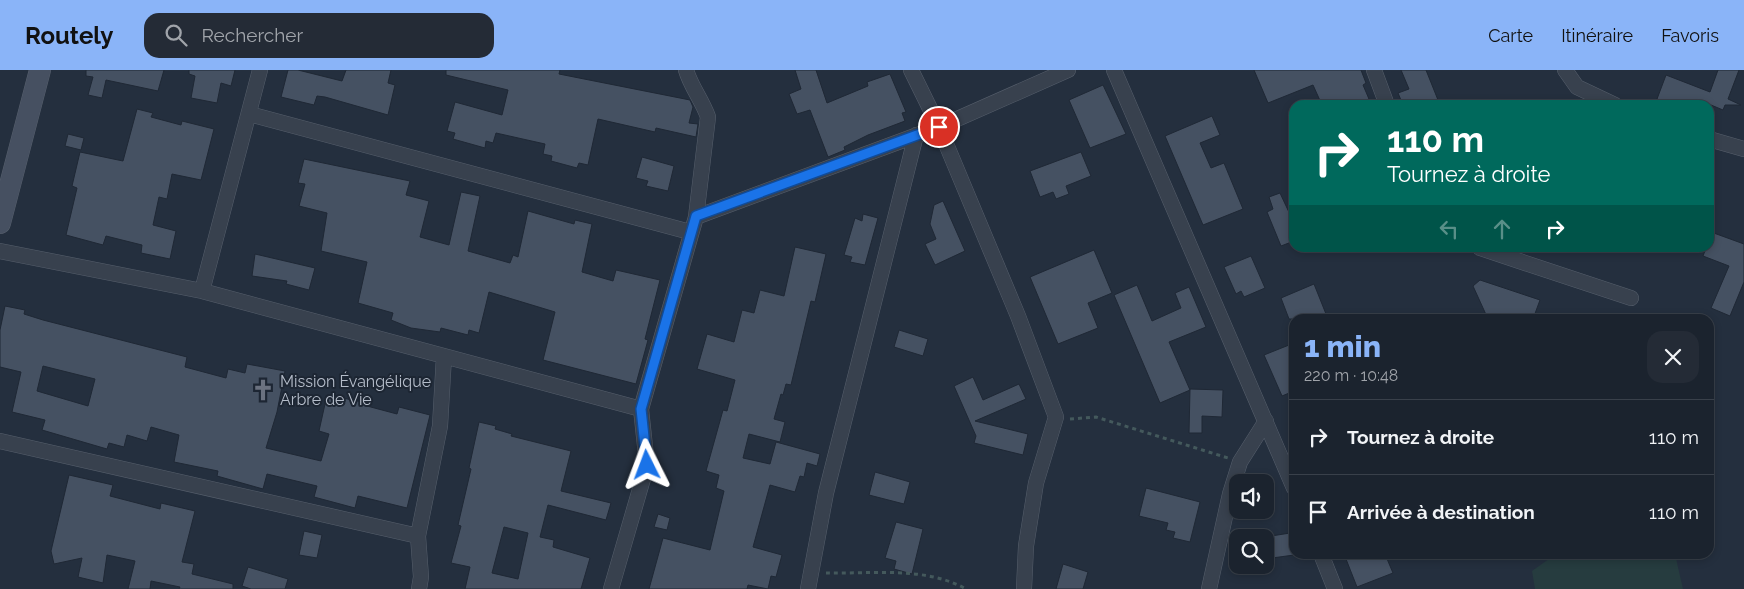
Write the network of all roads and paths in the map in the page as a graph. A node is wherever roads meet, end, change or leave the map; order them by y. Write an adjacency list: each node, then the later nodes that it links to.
1 (40, 70): 17 (street)
2 (260, 70): 11 (street)
3 (686, 70): 16 (street)
4 (911, 70): 12 (street)
5 (1068, 70): 12 (street)
6 (1114, 70): 26 (street)
7 (1374, 70): 9 (street)
8 (1565, 70): 10 (street)
9 (1385, 100)
10 (1604, 100)
11 (249, 114): 18 (street); 21 (street)
12 (939, 127): 13 (street); 25 (street)
13 (916, 135): 16 (street); 32 (street)
14 (1714, 141): 15 (street)
15 (1744, 149)
16 (696, 216): 18 (street)
17 (0, 223)
18 (690, 232): 24 (street)
19 (0, 251): 21 (street)
20 (1492, 252): 22 (street)
21 (202, 291): 23 (street)
22 (1631, 298)
23 (444, 356): 24 (street); 30 (street)
24 (641, 409): 34 (street)
25 (1056, 417): 28 (path); 37 (street)
26 (1266, 421): 28 (street); 29 (street)
27 (0, 441): 30 (street)
28 (1240, 462): 38 (street)
29 (1289, 476)
30 (418, 536): 33 (street)
31 (1323, 559): 39 (street)
32 (811, 573): 35 (street); 36 (path)
33 (419, 589)
34 (611, 589)
35 (808, 589)
36 (966, 589)
37 (1024, 589)
38 (1209, 589)
39 (1335, 589)

